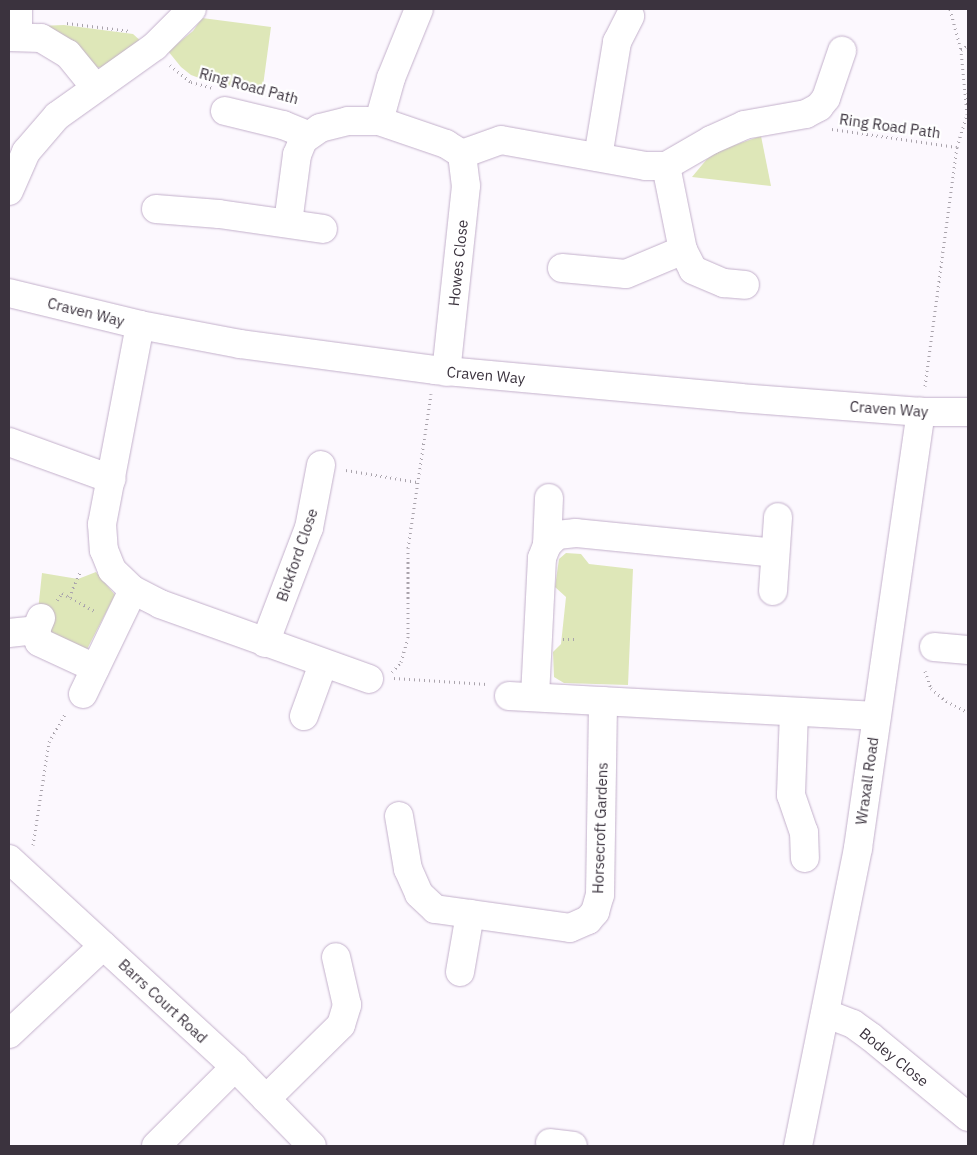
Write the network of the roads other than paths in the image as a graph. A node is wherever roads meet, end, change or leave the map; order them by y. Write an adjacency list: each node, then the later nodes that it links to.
1 (192, 9): 6 (street)
2 (419, 9): 8 (street)
3 (630, 16): 11 (street)
4 (15, 27): 6 (street)
5 (842, 51): 12 (street)
6 (95, 87): 13 (street)
7 (222, 100): 9 (street)
8 (380, 121): 9 (street); 10 (street)
9 (308, 136): 15 (street)
10 (462, 154): 11 (street); 22 (street, Howes Close)
11 (598, 157): 12 (street)
12 (666, 166): 17 (street)
13 (9, 191)
14 (156, 209): 15 (street)
15 (288, 224): 16 (street)
16 (323, 229)
17 (688, 260): 18 (street); 19 (street)
18 (562, 268)
19 (745, 285)
20 (9, 293): 21 (street, Craven Way)
21 (140, 325): 22 (street, Craven Way); 27 (street)
22 (440, 371): 23 (street, Craven Way)
23 (921, 412): 24 (street, Craven Way); 45 (street, Wraxall Road)
24 (968, 412)
25 (9, 442): 27 (street)
26 (321, 466): 35 (street, Bickford Close)
27 (111, 479): 32 (street)
28 (549, 498): 30 (street)
29 (778, 517): 31 (street)
30 (547, 545): 31 (street); 42 (street)
31 (775, 554): 33 (street)
32 (133, 590): 35 (street); 39 (street)
33 (772, 591)
34 (9, 633): 39 (street)
35 (265, 643): 38 (street)
36 (968, 650): 37 (street)
37 (929, 654)
38 (323, 664): 40 (street); 44 (street)
39 (95, 668): 41 (street)
40 (376, 678)
41 (83, 694)
42 (603, 701): 43 (street); 49 (street, Horsecroft Gardens)
43 (794, 712): 45 (street); 47 (street)
44 (304, 716)
45 (876, 716): 53 (street, Wraxall Road)
46 (399, 816): 49 (street, Horsecroft Gardens)
47 (805, 858)
48 (17, 867): 50 (street, Barrs Court Road)
49 (470, 914): 52 (street)
50 (103, 946): 54 (street); 55 (street, Barrs Court Road)
51 (336, 957): 56 (street)
52 (460, 972)
53 (827, 1014): 57 (street, Bodey Close); 60 (street, Wraxall Road)
54 (9, 1034)
55 (235, 1067): 56 (street, Barrs Court Road); 58 (street)
56 (266, 1099): 59 (street, Barrs Court Road)
57 (964, 1106)
58 (156, 1146)
59 (312, 1146)
60 (798, 1146)

